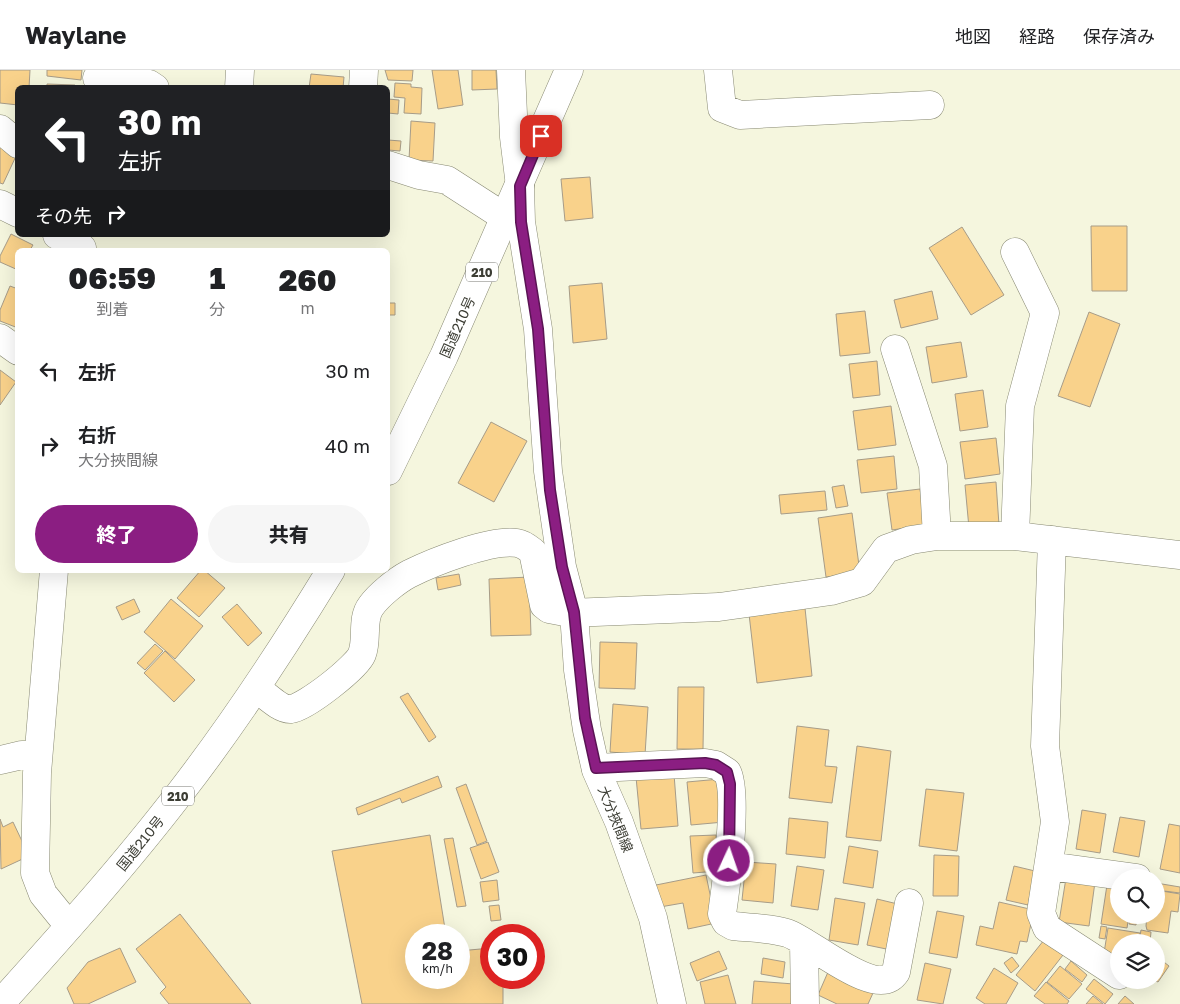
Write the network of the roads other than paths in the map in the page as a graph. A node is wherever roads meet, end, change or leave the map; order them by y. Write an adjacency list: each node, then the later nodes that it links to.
1 (240, 70): 8 (main road)
2 (364, 70): 9 (main road)
3 (511, 70): 14 (main road, 大分挾間線)
4 (569, 70): 14 (main road, 国道210号 / 210)
5 (718, 70): 10 (main road)
6 (97, 78): 7 (main road)
7 (150, 85)
8 (239, 85)
9 (363, 85)
10 (930, 105)
11 (0, 129): 12 (main road)
12 (15, 142)
13 (390, 166): 17 (main road)
14 (520, 186): 17 (main road, 国道210号 / 210); 31 (main road, 大分挾間線)
15 (0, 204): 16 (main road)
16 (15, 212)
17 (506, 218): 24 (main road, 国道210号 / 210)
18 (63, 237): 19 (main road)
19 (82, 244)
20 (1015, 252): 26 (main road)
21 (0, 338): 22 (main road)
22 (15, 348)
23 (895, 350): 25 (main road)
24 (390, 467)
25 (937, 536): 26 (main road); 31 (main road)
26 (1015, 536): 27 (main road)
27 (1052, 540): 28 (main road); 36 (main road)
28 (1180, 555)
29 (54, 573): 33 (main road)
30 (329, 573): 32 (main road, 国道210号 / 210)
31 (574, 612): 32 (main road); 35 (main road, 大分挾間線)
32 (256, 688): 39 (main road, 国道210号 / 210)
33 (38, 756): 34 (main road); 39 (main road)
34 (0, 760)
35 (596, 768): 40 (main road); 43 (main road, 大分挾間線)
36 (1049, 866): 37 (main road); 41 (main road)
37 (1110, 874)
38 (909, 903): 40 (main road)
39 (69, 926): 42 (main road, 国道210号 / 210)
40 (804, 942): 44 (main road)
41 (1110, 969)
42 (0, 1004)
43 (672, 1004)
44 (805, 1004)

